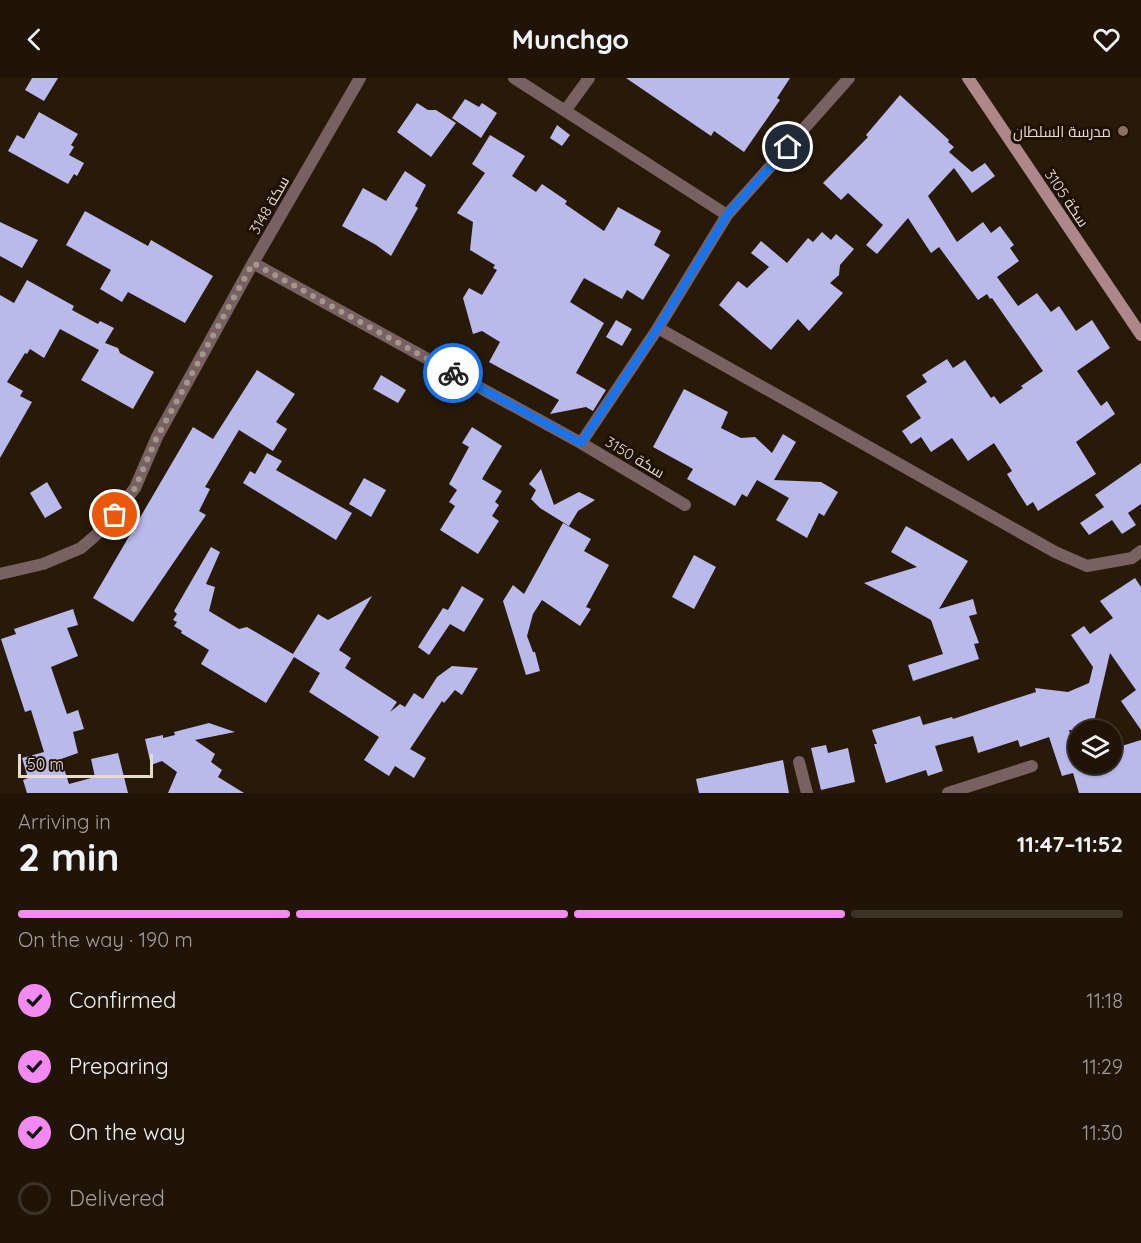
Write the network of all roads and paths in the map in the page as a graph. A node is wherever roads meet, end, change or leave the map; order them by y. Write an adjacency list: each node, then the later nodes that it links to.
1 (360, 78): 8 (street, سكة 3148)
2 (514, 78): 6 (street)
3 (589, 78): 6 (street)
4 (849, 78): 7 (street)
5 (968, 78): 10 (street, سكة 3105)
6 (565, 111): 7 (street)
7 (727, 215): 9 (street)
8 (253, 263): 11 (street, سكة 3150); 14 (street, سكة 3148)
9 (658, 328): 11 (street); 13 (street)
10 (1141, 335)
11 (581, 443): 12 (street, سكة 3150)
12 (685, 505)
13 (1141, 551)
14 (0, 574)
15 (799, 762): 18 (street)
16 (1032, 766): 17 (street)
17 (956, 792)
18 (807, 793)

